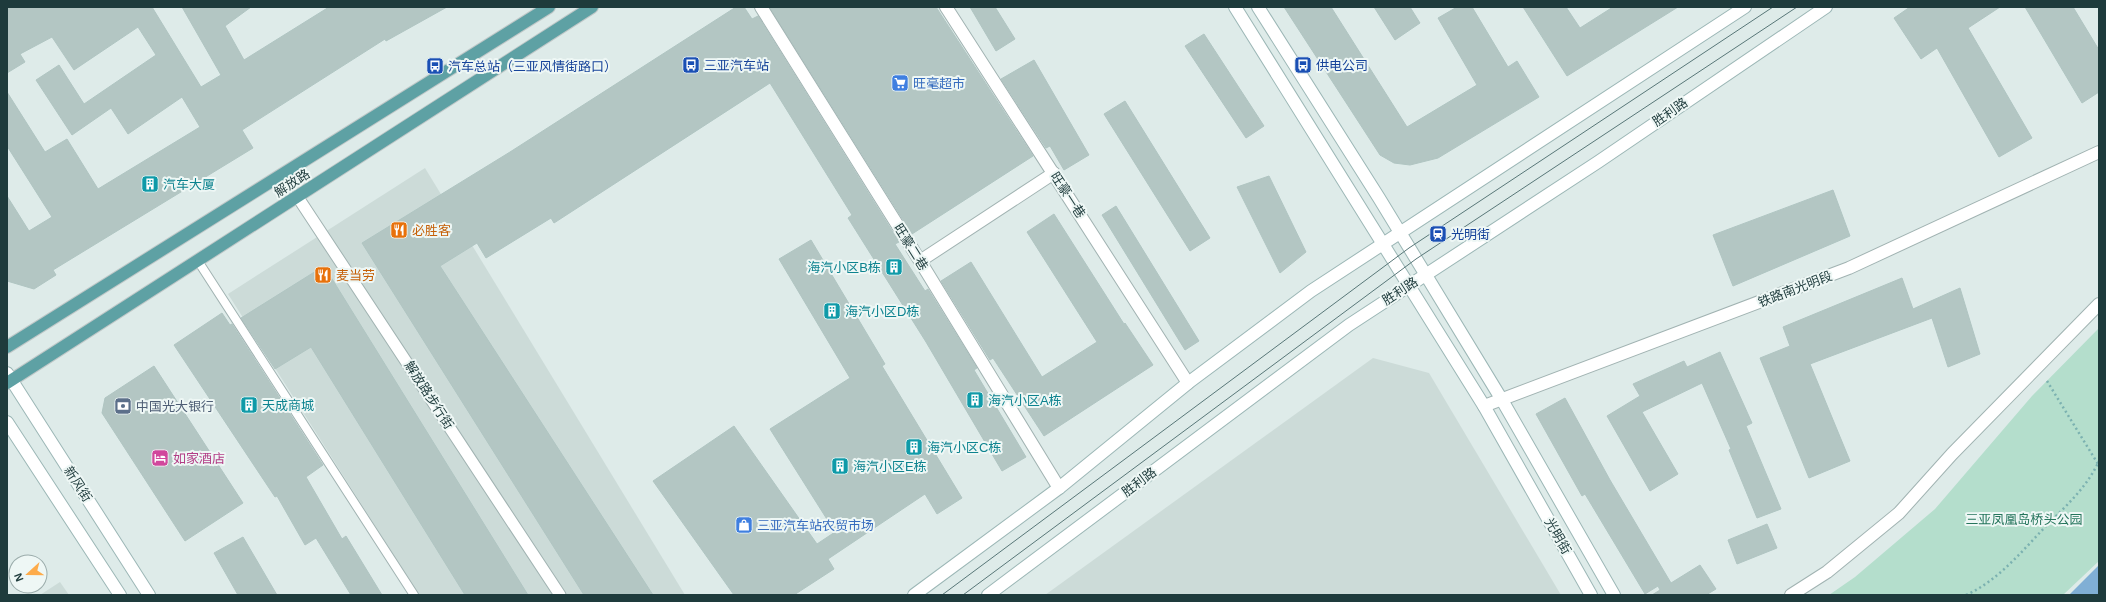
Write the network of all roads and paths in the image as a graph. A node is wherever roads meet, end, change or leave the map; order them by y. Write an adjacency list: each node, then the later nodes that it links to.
1 (549, 7): 19 (main road, 解放路)
2 (592, 7): 11 (main road, 解放路)
3 (761, 7): 15 (main road, 旺豪二巷)
4 (946, 7): 10 (main road, 旺豪一巷)
5 (1235, 7): 13 (main road, 光明街)
6 (1258, 7): 12 (main road, 光明街)
7 (1745, 7): 12 (main road)
8 (1826, 7): 16 (main road, 胜利路)
9 (2099, 152): 23 (main road, 铁路南光明段)
10 (1054, 173): 15 (main road); 22 (main road, 旺豪一巷)
11 (297, 196): 14 (main road, 解放路); 31 (street, 解放路步行街)
12 (1400, 232): 13 (main road); 16 (main road, 光明街)
13 (1382, 243): 17 (main road, 光明街); 22 (main road)
14 (198, 261): 20 (main road, 解放路); 30 (lane)
15 (920, 261): 27 (main road, 旺豪二巷)
16 (1425, 274): 17 (main road, 胜利路); 23 (main road, 光明街)
17 (1408, 286): 24 (main road, 光明街); 33 (main road, 胜利路)
18 (2099, 304): 36 (main road)
19 (7, 347)
20 (9, 379): 29 (main road, 新风街)
21 (2047, 381): 26 (path)
22 (1188, 383): 27 (main road)
23 (1502, 400): 24 (main road, 铁路南光明段); 35 (main road, 光明街)
24 (1484, 406): 34 (main road, 光明街)
25 (7, 422): 28 (main road, 新风街)
26 (2098, 462): 37 (path)
27 (1059, 488): 32 (main road)
28 (120, 595)
29 (149, 595)
30 (414, 595)
31 (560, 595)
32 (914, 595)
33 (988, 595)
34 (1591, 595)
35 (1614, 595)
36 (1791, 595)
37 (1966, 595)

